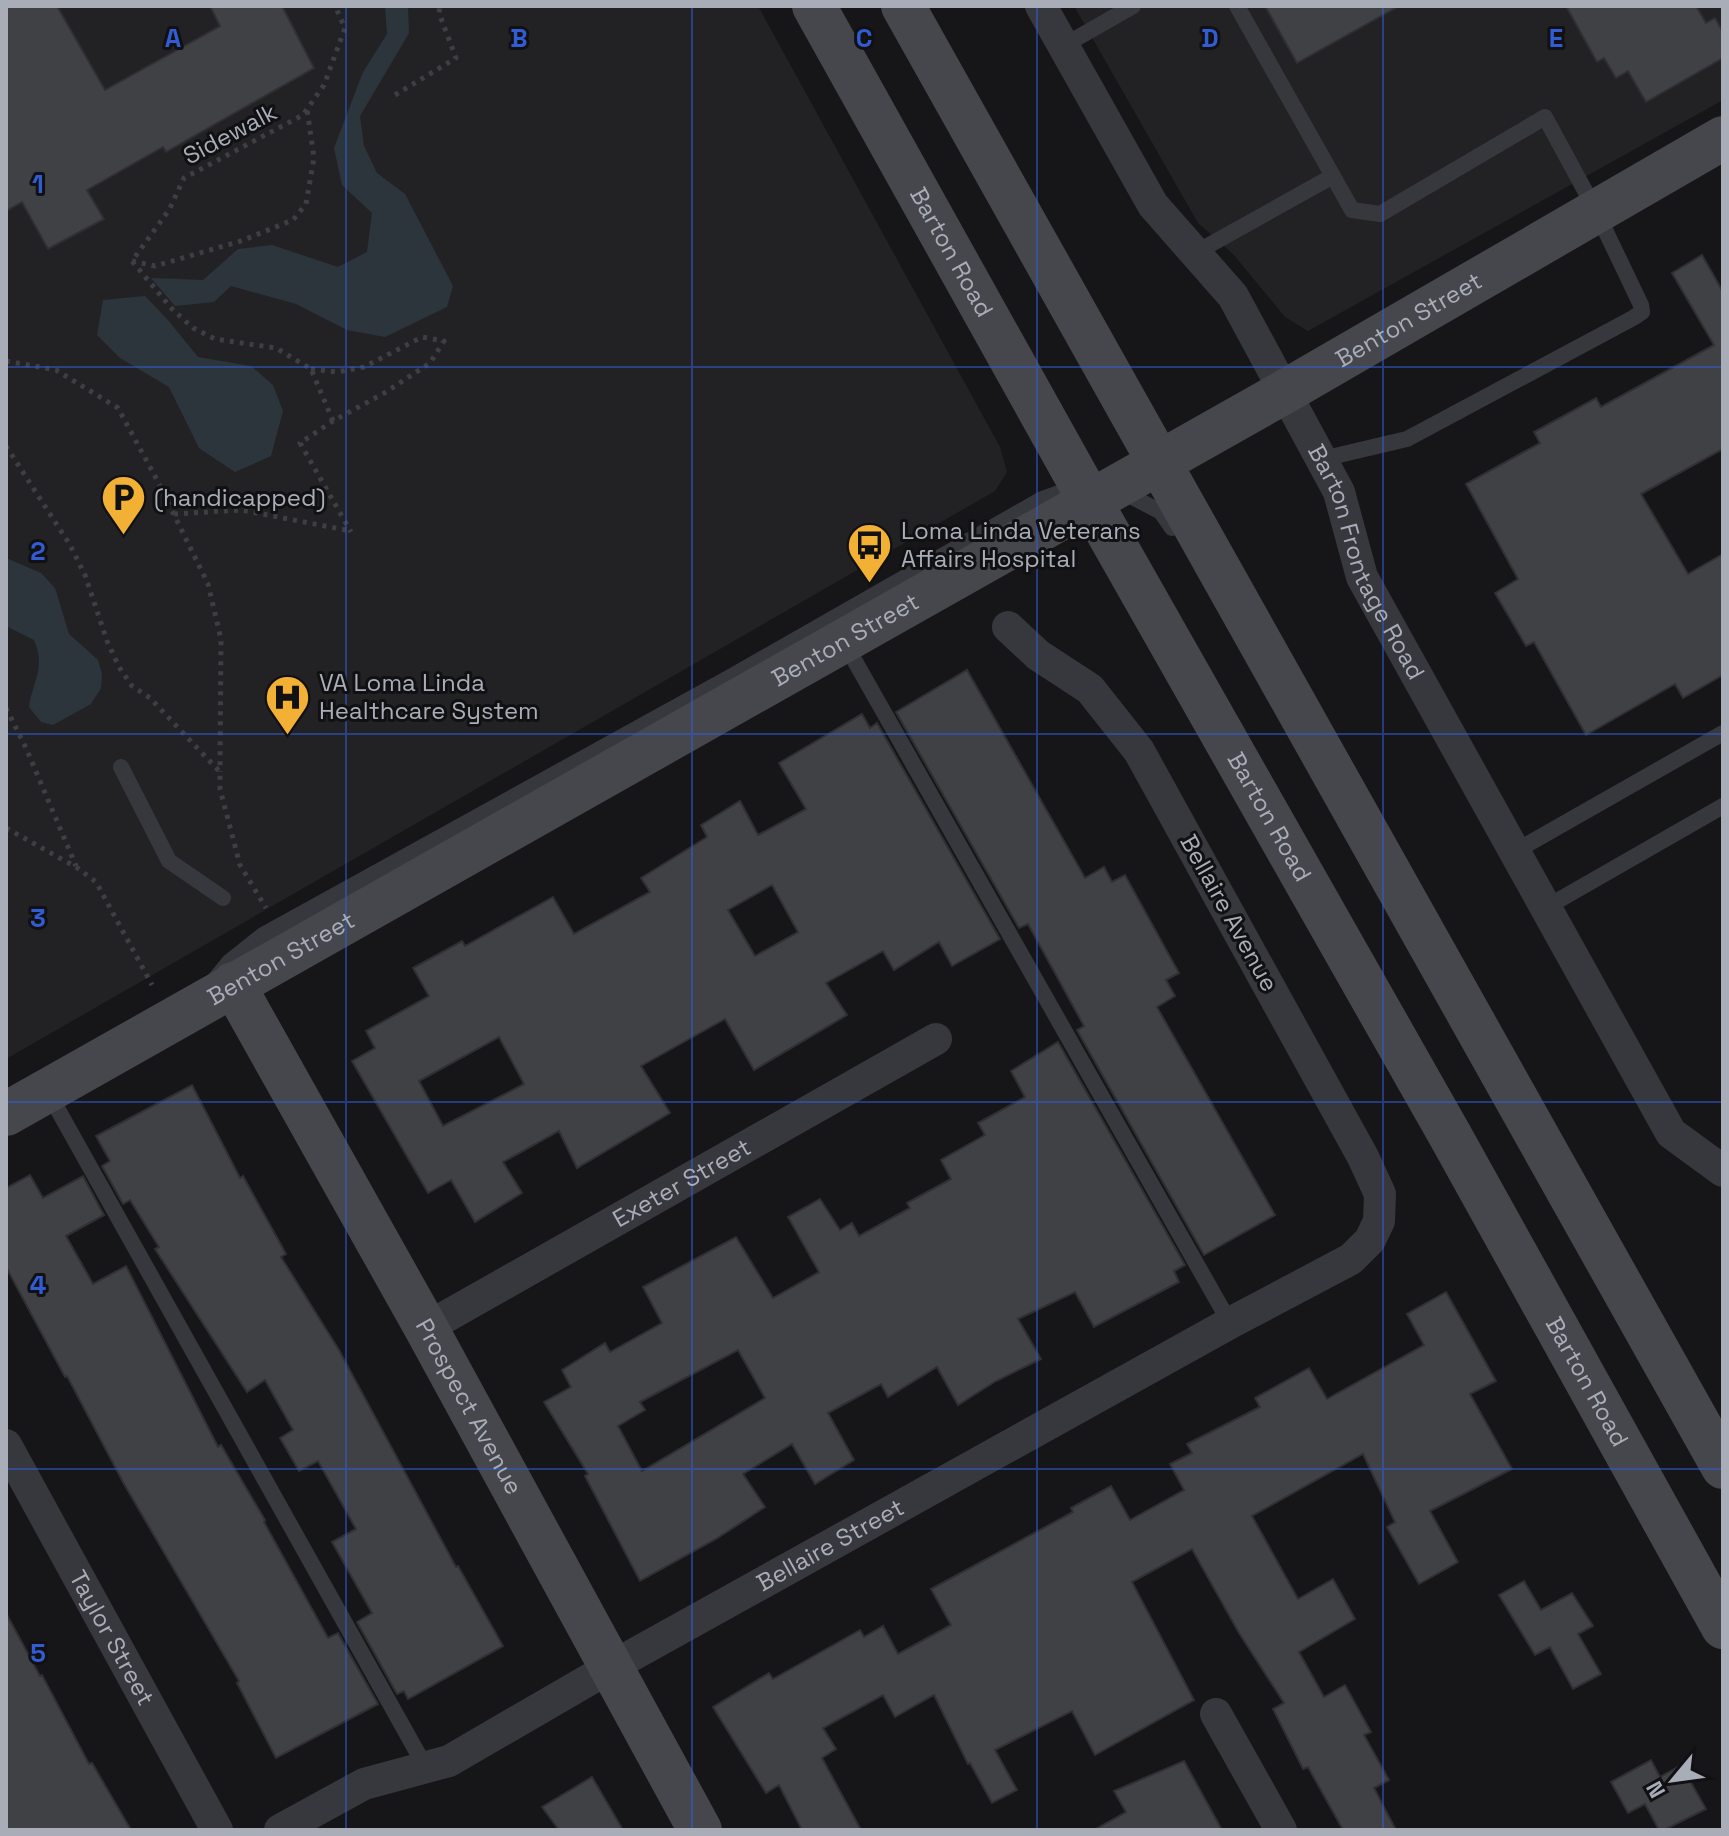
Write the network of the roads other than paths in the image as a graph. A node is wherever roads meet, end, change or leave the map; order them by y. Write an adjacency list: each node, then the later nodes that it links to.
1 (814, 6): 14 (main road, Barton Road)
2 (903, 6): 13 (main road)
3 (1041, 6): 6 (street, Barton Frontage Road)
4 (1133, 6): 6 (lane)
5 (1237, 6): 8 (lane)
6 (1063, 46): 10 (street, Barton Frontage Road)
7 (1723, 138): 9 (main road, Benton Street)
8 (1333, 176): 9 (lane); 10 (lane)
9 (1596, 211): 11 (main road, Benton Street); 12 (lane)
10 (1195, 253): 11 (street, Barton Frontage Road)
11 (1286, 391): 12 (street, Barton Frontage Road); 13 (main road, Benton Street)
12 (1322, 459): 23 (street, Barton Frontage Road)
13 (1156, 464): 14 (main road, Benton Street); 21 (main road)
14 (1095, 492): 15 (lane); 17 (main road, Benton Street); 26 (lane); 36 (main road, Barton Road)
15 (1179, 540)
16 (1008, 627): 31 (street, Bellaire Avenue)
17 (843, 641): 26 (main road, Benton Street); 32 (lane)
18 (1723, 733): 23 (lane)
19 (121, 767): 24 (lane)
20 (1311, 771): 21 (lane)
21 (1352, 805): 35 (main road)
22 (1723, 806): 25 (lane)
23 (1514, 852): 25 (street, Barton Frontage Road)
24 (223, 898)
25 (1545, 908): 30 (street, Barton Frontage Road)
26 (216, 995): 28 (main road, Benton Street); 33 (main road, Prospect Avenue)
27 (936, 1039): 33 (street, Exeter Street)
28 (48, 1091): 29 (main road, Benton Street); 39 (lane)
29 (6, 1114)
30 (1723, 1171)
31 (1370, 1240): 32 (street, Bellaire Street)
32 (1230, 1323): 37 (street, Bellaire Street)
33 (426, 1328): 37 (main road, Prospect Avenue)
34 (6, 1445): 40 (street, Taylor Street)
35 (1723, 1467)
36 (1723, 1627)
37 (611, 1667): 39 (street, Bellaire Street); 42 (main road, Prospect Avenue)
38 (1216, 1714): 43 (street)
39 (426, 1768): 41 (street, Bellaire Street)
40 (217, 1830)
41 (280, 1830)
42 (700, 1830)
43 (1281, 1830)

